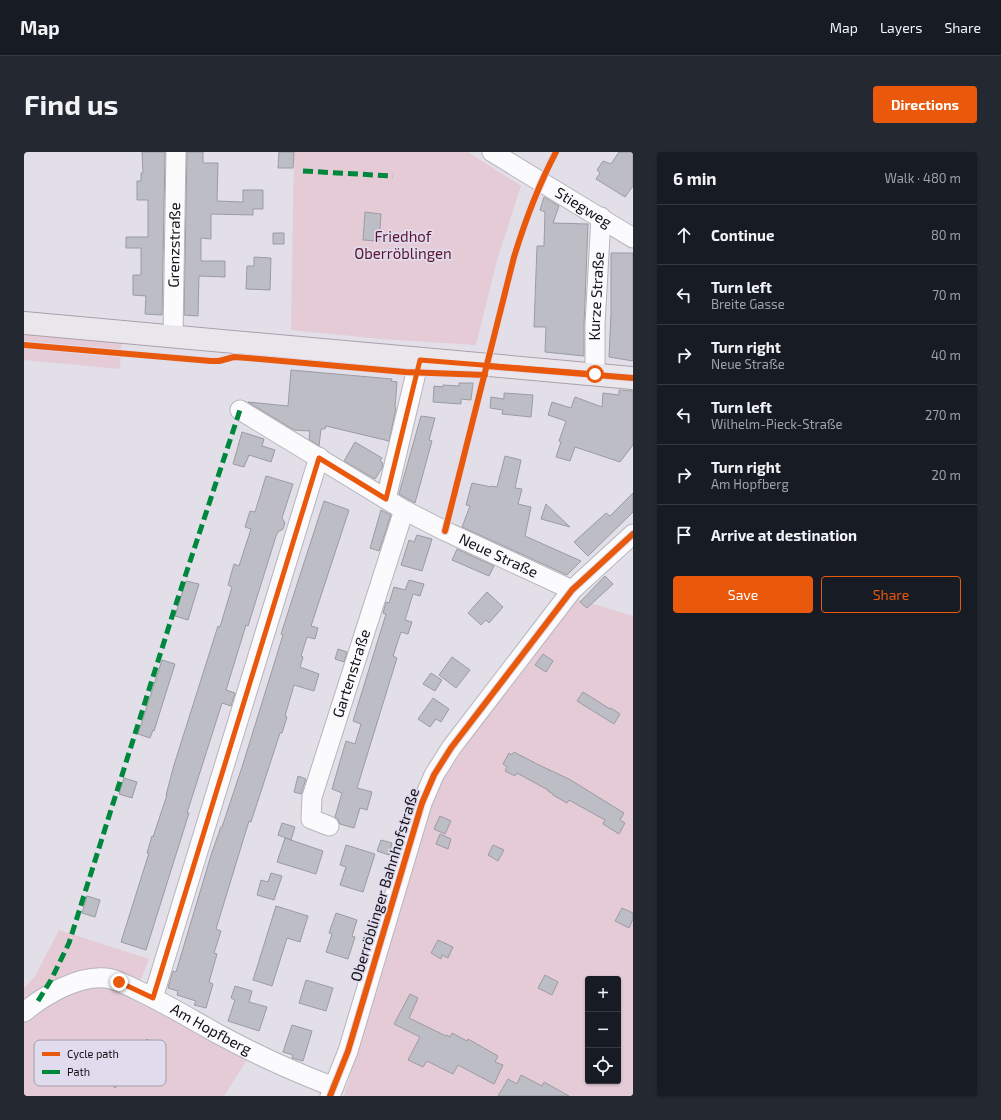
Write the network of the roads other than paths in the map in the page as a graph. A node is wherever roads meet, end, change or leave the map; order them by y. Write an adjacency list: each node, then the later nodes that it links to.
1 (176, 152): 6 (street, Grenzstraße)
2 (492, 152): 3 (street, Stiegweg)
3 (601, 217): 4 (street, Stiegweg); 8 (street, Kurze Straße)
4 (633, 238)
5 (24, 323): 6 (main road)
6 (173, 338): 7 (main road)
7 (420, 360): 8 (main road); 12 (street)
8 (595, 374): 9 (main road)
9 (633, 378)
10 (240, 410): 11 (street, Neue Straße)
11 (319, 458): 12 (street, Neue Straße); 17 (street)
12 (386, 499): 13 (street, Neue Straße)
13 (404, 510): 15 (street, Neue Straße); 16 (street, Gartenstraße)
14 (633, 534): 15 (street, Oberröblinger Bahnhofstraße)
15 (572, 590): 19 (street, Oberröblinger Bahnhofstraße)
16 (330, 826)
17 (153, 998): 18 (street, Am Hopfberg); 19 (street, Am Hopfberg)
18 (24, 1012)
19 (332, 1091)

